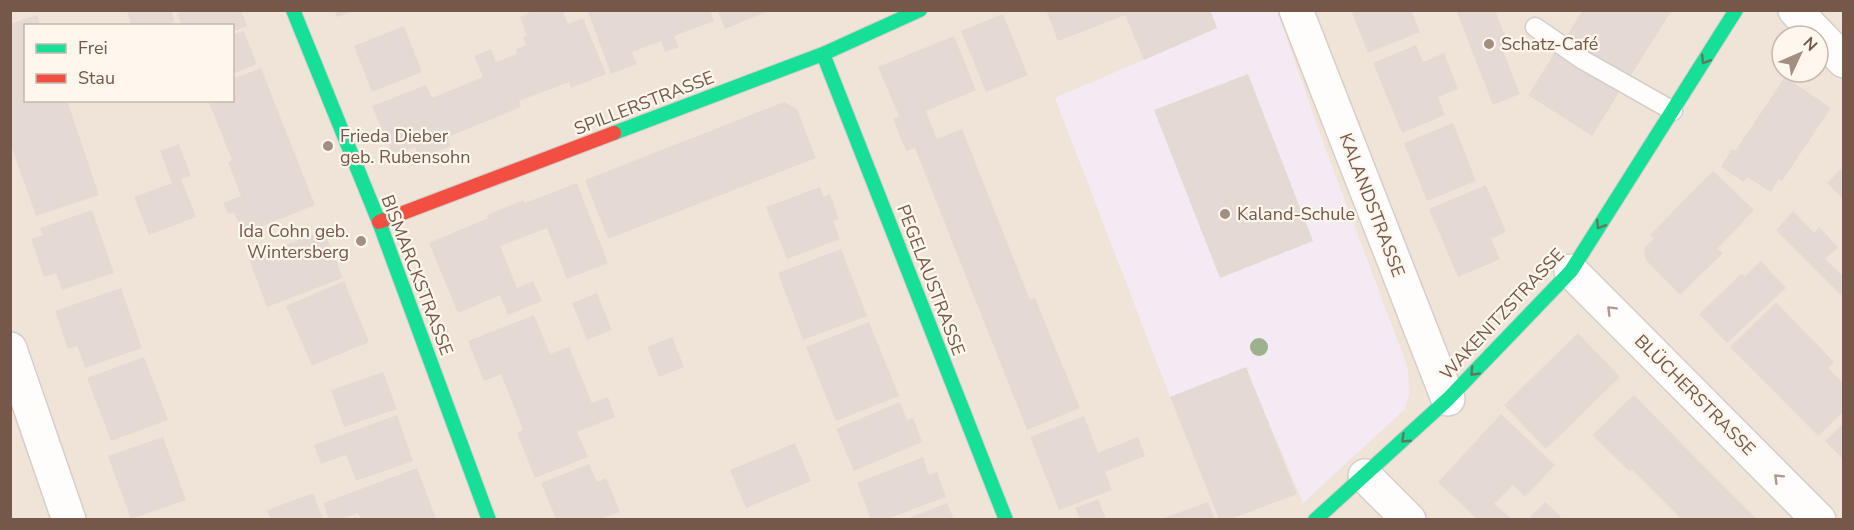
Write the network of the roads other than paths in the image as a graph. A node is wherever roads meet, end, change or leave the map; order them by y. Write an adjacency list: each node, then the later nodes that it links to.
1 (293, 10): 10 (street, BISMARCKSTRASSE)
2 (920, 10): 7 (street, SPILLERSTRASSE)
3 (1296, 10): 13 (street, KALANDSTRASSE)
4 (1736, 10): 9 (street, WAKENITZSTRASSE, one-way to 9)
5 (1795, 10): 8 (street)
6 (1535, 27): 9 (lane)
7 (823, 54): 10 (street, SPILLERSTRASSE); 17 (street, PEGELAUSTRASSE)
8 (1844, 61)
9 (1673, 111): 11 (street, WAKENITZSTRASSE, one-way to 11)
10 (379, 222): 16 (street, BISMARCKSTRASSE)
11 (1571, 271): 13 (street, WAKENITZSTRASSE, one-way to 13); 20 (street, BLÜCHERSTRASSE, one-way to 11)
12 (10, 349): 15 (street)
13 (1448, 399): 14 (street, WAKENITZSTRASSE, one-way to 14)
14 (1365, 476): 18 (street, WAKENITZSTRASSE); 19 (street)
15 (69, 519)
16 (489, 519)
17 (1006, 519)
18 (1315, 519)
19 (1409, 519)
20 (1819, 519)

